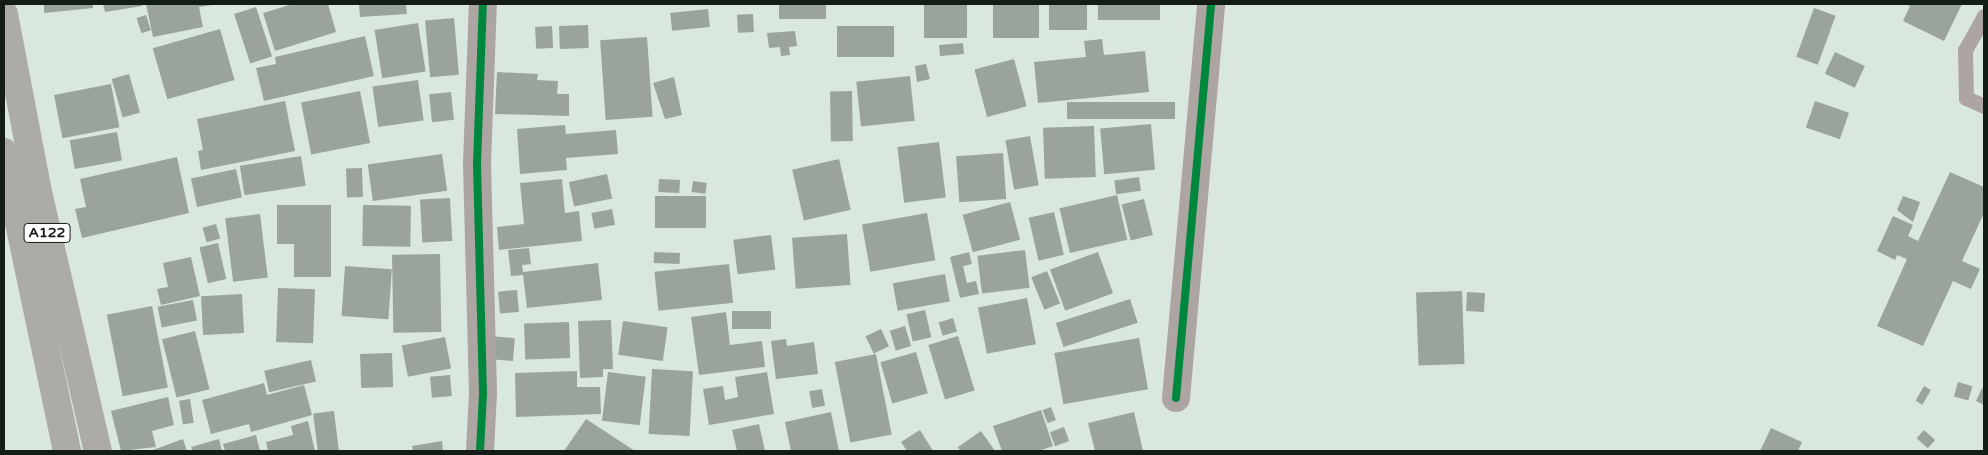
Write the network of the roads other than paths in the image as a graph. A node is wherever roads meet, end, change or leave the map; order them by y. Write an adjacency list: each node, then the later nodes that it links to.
1 (483, 4): 12 (street)
2 (1211, 4): 9 (street)
3 (4, 14): 7 (highway, A122)
4 (1984, 16): 5 (lane)
5 (1984, 106)
6 (4, 152): 8 (highway, A122)
7 (70, 332): 8 (highway); 11 (highway, A122)
8 (43, 344): 10 (highway, A122)
9 (1176, 398)
10 (67, 451)
11 (98, 451)
12 (480, 451)

